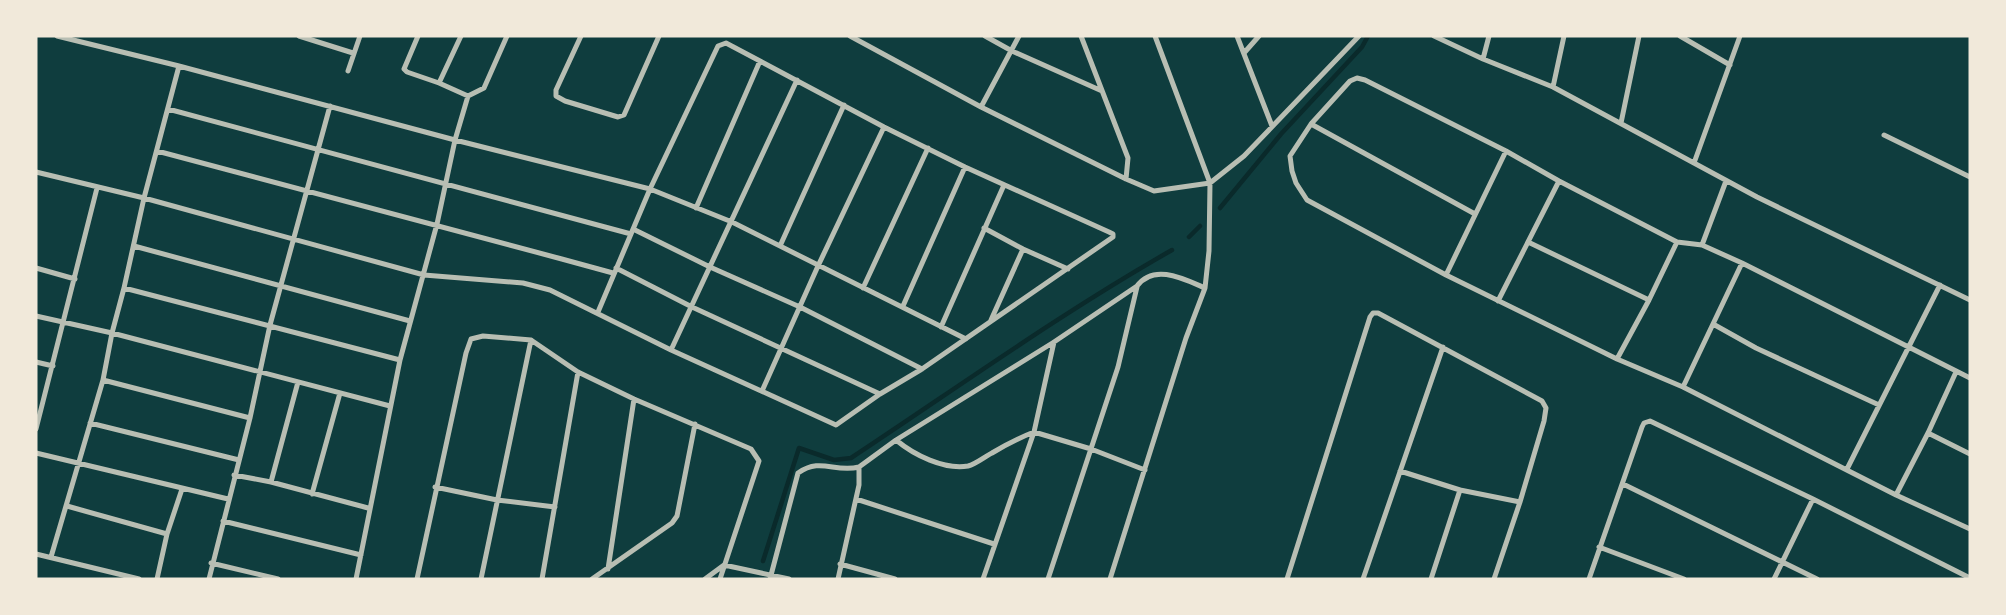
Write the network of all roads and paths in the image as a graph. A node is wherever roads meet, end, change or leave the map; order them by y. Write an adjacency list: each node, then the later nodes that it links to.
1 (57, 36): 29 (street)
2 (299, 36): 24 (street)
3 (360, 36): 24 (street)
4 (418, 36): 32 (street)
5 (461, 36): 32 (street)
6 (507, 36): 35 (street)
7 (581, 36): 8 (street)
8 (659, 36)
9 (850, 36): 38 (street)
10 (985, 36): 23 (street)
11 (1019, 36): 23 (street)
12 (1081, 36): 34 (street)
13 (1155, 36): 58 (street)
14 (1237, 36): 25 (street)
15 (1259, 36): 25 (street)
16 (1360, 36): 42 (street)
17 (1434, 36): 26 (street)
18 (1489, 36): 26 (street)
19 (1564, 36): 33 (street)
20 (1639, 36): 40 (street)
21 (1680, 36): 28 (street)
22 (1740, 36): 28 (street)
23 (1012, 51): 34 (street); 38 (street)
24 (353, 53): 30 (street)
25 (1244, 53): 42 (street)
26 (1483, 59): 33 (street)
27 (760, 61): 31 (street); 61 (street); 64 (street)
28 (1730, 65): 50 (street)
29 (179, 66): 37 (street); 39 (street)
30 (348, 71)
31 (797, 80): 36 (street); 66 (street)
32 (439, 83): 35 (street)
33 (1552, 87): 40 (street)
34 (1102, 92): 54 (street)
35 (468, 96): 45 (street)
36 (844, 105): 43 (street); 75 (street)
37 (330, 106): 45 (street); 48 (street)
38 (981, 107): 54 (street)
39 (168, 109): 47 (street); 48 (street)
40 (1621, 123): 50 (street)
41 (1311, 124): 49 (street); 65 (street); 84 (street)
42 (1272, 126): 58 (street)
43 (884, 127): 46 (street); 78 (street)
44 (1884, 135): 53 (street)
45 (455, 140): 57 (street); 61 (street)
46 (928, 148): 51 (street); 90 (street)
47 (157, 151): 62 (street); 63 (street)
48 (318, 151): 57 (street); 62 (street)
49 (1506, 151): 55 (street); 65 (street)
50 (1694, 162): 56 (street)
51 (965, 167): 59 (street); 96 (street)
52 (36, 172): 60 (street)
53 (1970, 177)
54 (1126, 179): 58 (street)
55 (1560, 181): 71 (street); 72 (street)
56 (1726, 181): 73 (street); 87 (street)
57 (446, 183): 67 (street); 69 (street)
58 (1210, 183): 91 (street)
59 (1004, 185): 68 (street); 81 (street)
60 (98, 188): 63 (street); 85 (street)
61 (650, 189): 64 (street); 69 (street)
62 (306, 192): 67 (street); 70 (street)
63 (144, 198): 70 (street); 74 (street)
64 (696, 208): 66 (street)
65 (1475, 214): 84 (street)
66 (732, 222): 75 (street); 79 (street)
67 (437, 224): 82 (street); 83 (street)
68 (984, 228): 76 (street); 105 (street)
69 (632, 232): 79 (street); 82 (street)
70 (292, 240): 83 (street); 86 (street)
71 (1528, 242): 92 (street); 94 (street)
72 (1677, 242): 73 (street); 92 (street)
73 (1702, 245): 77 (street)
74 (134, 246): 86 (street); 89 (street)
75 (780, 246): 78 (street)
76 (1023, 250): 81 (street); 102 (street)
77 (1742, 263): 103 (street); 112 (street)
78 (818, 266): 90 (street); 95 (street)
79 (710, 267): 95 (street); 97 (street)
80 (36, 268): 85 (street)
81 (1068, 269): 102 (street)
82 (614, 271): 97 (street); 98 (street)
83 (424, 275): 98 (street); 100 (street)
84 (1446, 275): 94 (street)
85 (74, 279): 101 (street)
86 (280, 285): 100 (street); 104 (street)
87 (1940, 285): 93 (street); 112 (street)
88 (1138, 286): 91 (street); 109 (street); 140 (street)
89 (124, 288): 104 (street); 106 (street)
90 (863, 288): 96 (street)
91 (1206, 288): 147 (street)
92 (1649, 300): 114 (street)
93 (1970, 300)
94 (1498, 301): 114 (street)
95 (800, 306): 110 (street); 118 (street)
96 (903, 306): 105 (street)
97 (692, 307): 110 (street); 113 (street)
98 (598, 312): 113 (street)
99 (36, 316): 101 (street)
100 (410, 321): 115 (street)
101 (62, 322): 106 (street); 117 (street)
102 (990, 322): 107 (street)
103 (1713, 324): 125 (street); 130 (street)
104 (270, 325): 115 (street); 119 (street)
105 (941, 327): 107 (street)
106 (112, 333): 119 (street); 123 (street)
107 (966, 339): 118 (street)
108 (531, 340): 120 (street); 152 (street); 160 (street)
109 (1054, 342): 137 (street); 139 (street)
110 (782, 348): 126 (street); 128 (street)
111 (1443, 348): 148 (street); 161 (street); 197 (street)
112 (1908, 348): 121 (street); 130 (street)
113 (671, 350): 126 (street)
114 (1617, 359): 125 (street)
115 (400, 360): 131 (street)
116 (36, 362): 117 (street)
117 (53, 366): 132 (street)
118 (922, 370): 128 (street)
119 (258, 372): 124 (street); 133 (street)
120 (578, 372): 129 (street); 163 (street)
121 (1956, 372): 122 (street); 138 (street)
122 (1970, 378)
123 (103, 380): 133 (street); 134 (street)
124 (298, 382): 127 (street); 150 (street)
125 (1683, 387): 146 (street)
126 (762, 391): 128 (street)
127 (340, 392): 131 (street); 155 (street)
128 (880, 394)
129 (634, 398): 135 (street); 177 (street)
130 (1879, 405): 146 (street)
131 (390, 406): 164 (street)
132 (39, 407): 136 (street)
133 (250, 418): 143 (street)
134 (90, 423): 143 (street); 144 (street)
135 (695, 424): 176 (street); 177 (street)
136 (36, 428)
137 (1034, 432): 139 (street); 140 (street); 168 (street)
138 (1928, 433): 142 (street); 156 (street)
139 (896, 440): 145 (street)
140 (1090, 450): 147 (street); 195 (street)
141 (36, 453): 144 (street)
142 (1970, 454)
143 (239, 460): 149 (street)
144 (78, 462): 153 (street); 162 (street)
145 (859, 466): 157 (street); 178 (street)
146 (1847, 469): 156 (street)
147 (1145, 470): 196 (street)
148 (1400, 471): 154 (street); 198 (street)
149 (234, 475): 150 (street); 159 (street)
150 (271, 482): 155 (street)
151 (1623, 484): 158 (street); 169 (street); 173 (street)
152 (436, 487): 160 (street); 185 (street)
153 (182, 489): 159 (street); 167 (street)
154 (1460, 490): 161 (street); 199 (street)
155 (312, 494): 164 (street)
156 (1896, 495): 166 (street)
157 (856, 499): 168 (street); 175 (street)
158 (1813, 499): 173 (street); 179 (street)
159 (228, 500): 165 (street)
160 (497, 500): 163 (street); 186 (street)
161 (1520, 502): 200 (street)
162 (67, 506): 167 (street); 172 (street)
163 (555, 507): 187 (street)
164 (368, 508): 171 (street)
165 (222, 521): 171 (street); 174 (street)
166 (1970, 529)
167 (168, 534): 181 (street)
168 (994, 544): 194 (street)
169 (1599, 547): 201 (street); 202 (street)
170 (36, 554): 172 (street)
171 (360, 555): 184 (street)
172 (52, 557): 180 (street)
173 (1782, 562): 203 (street); 204 (street)
174 (211, 563): 182 (street); 183 (street)
175 (840, 564): 192 (street); 193 (street)
176 (724, 566): 178 (street); 189 (street); 190 (street)
177 (608, 569): 188 (street)
178 (771, 576): 191 (street)
179 (1970, 578)
180 (139, 579)
181 (157, 579)
182 (209, 579)
183 (278, 579)
184 (356, 579)
185 (417, 579)
186 (480, 579)
187 (542, 579)
188 (592, 579)
189 (706, 579)
190 (720, 579)
191 (790, 579)
192 (838, 579)
193 (895, 579)
194 (983, 579)
195 (1048, 579)
196 (1110, 579)
197 (1287, 579)
198 (1363, 579)
199 (1431, 579)
200 (1494, 579)
201 (1589, 579)
202 (1684, 579)
203 (1774, 579)
204 (1817, 579)

